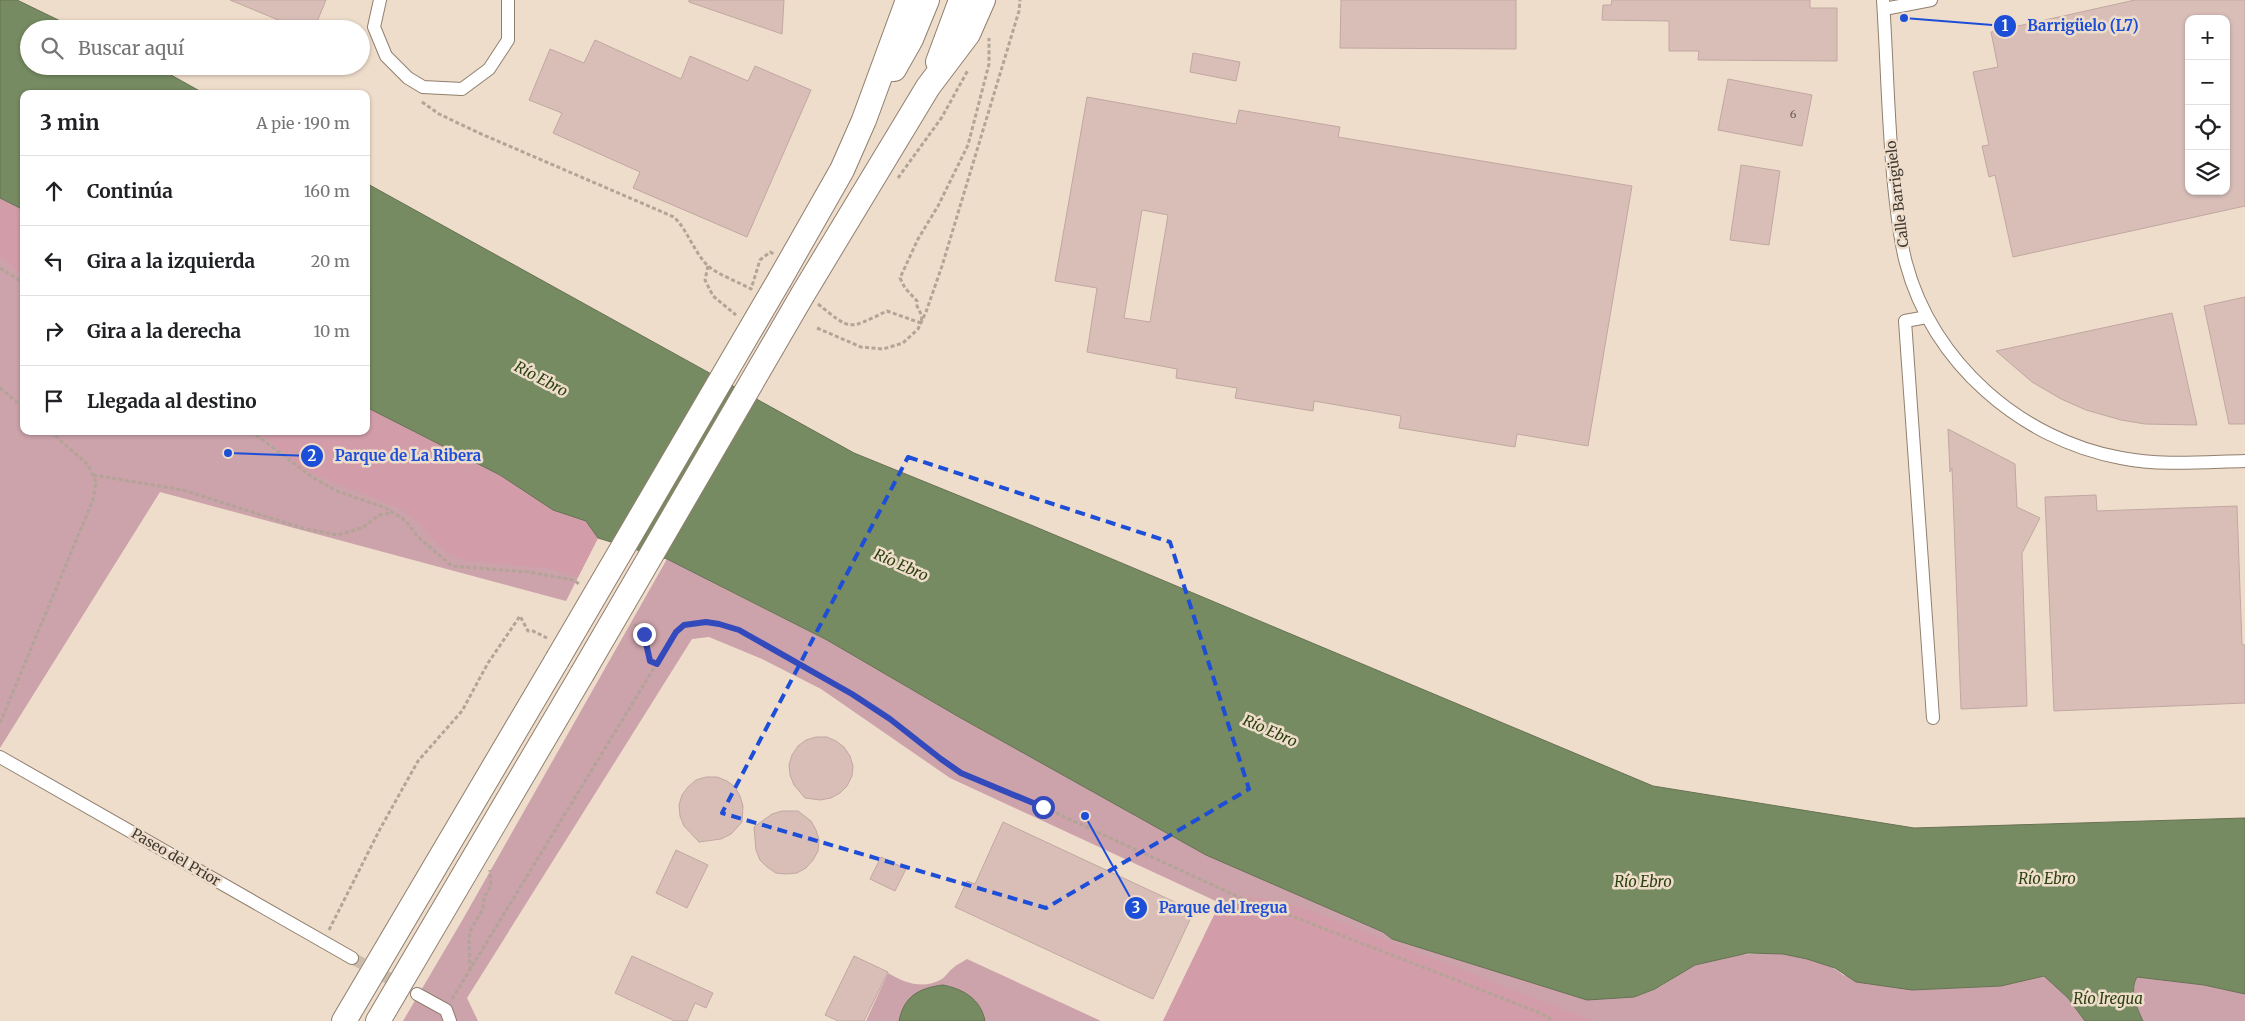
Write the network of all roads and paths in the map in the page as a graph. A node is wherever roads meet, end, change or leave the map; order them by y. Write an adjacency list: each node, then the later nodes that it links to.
1 (380, 0): 12 (street)
2 (508, 0): 12 (street)
3 (908, 0): 14 (highway)
4 (927, 0): 14 (highway)
5 (961, 0): 13 (highway)
6 (983, 0): 13 (highway)
7 (1020, 0): 22 (path)
8 (1931, 0): 9 (street)
9 (1883, 5): 21 (street, Calle Barrigüelo)
10 (984, 41): 22 (path)
11 (970, 66): 15 (path)
12 (423, 88): 17 (path)
13 (928, 88): 20 (highway)
14 (864, 120): 24 (highway, bridge)
15 (894, 184)
16 (778, 255): 17 (path)
17 (708, 266): 24 (path)
18 (0, 268): 19 (path)
19 (20, 280)
20 (808, 297): 22 (path); 44 (highway, bridge)
21 (1927, 317): 29 (street, Calle Barrigüelo); 36 (street)
22 (921, 323): 23 (path)
23 (817, 328)
24 (752, 329): 34 (highway, bridge)
25 (0, 388): 26 (path)
26 (20, 405)
27 (54, 435): 30 (path)
28 (256, 435): 31 (path)
29 (2245, 461)
30 (92, 475): 31 (path); 37 (path)
31 (392, 513): 32 (path)
32 (582, 586)
33 (628, 620): 35 (path)
34 (554, 650): 39 (path); 43 (highway)
35 (657, 664): 42 (path); 45 (path)
36 (1933, 718)
37 (0, 723)
38 (0, 757): 40 (street, Paseo del Prior)
39 (327, 935)
40 (352, 958)
41 (417, 994): 42 (street)
42 (448, 1016)
43 (344, 1021)
44 (378, 1021)
45 (1554, 1021)

